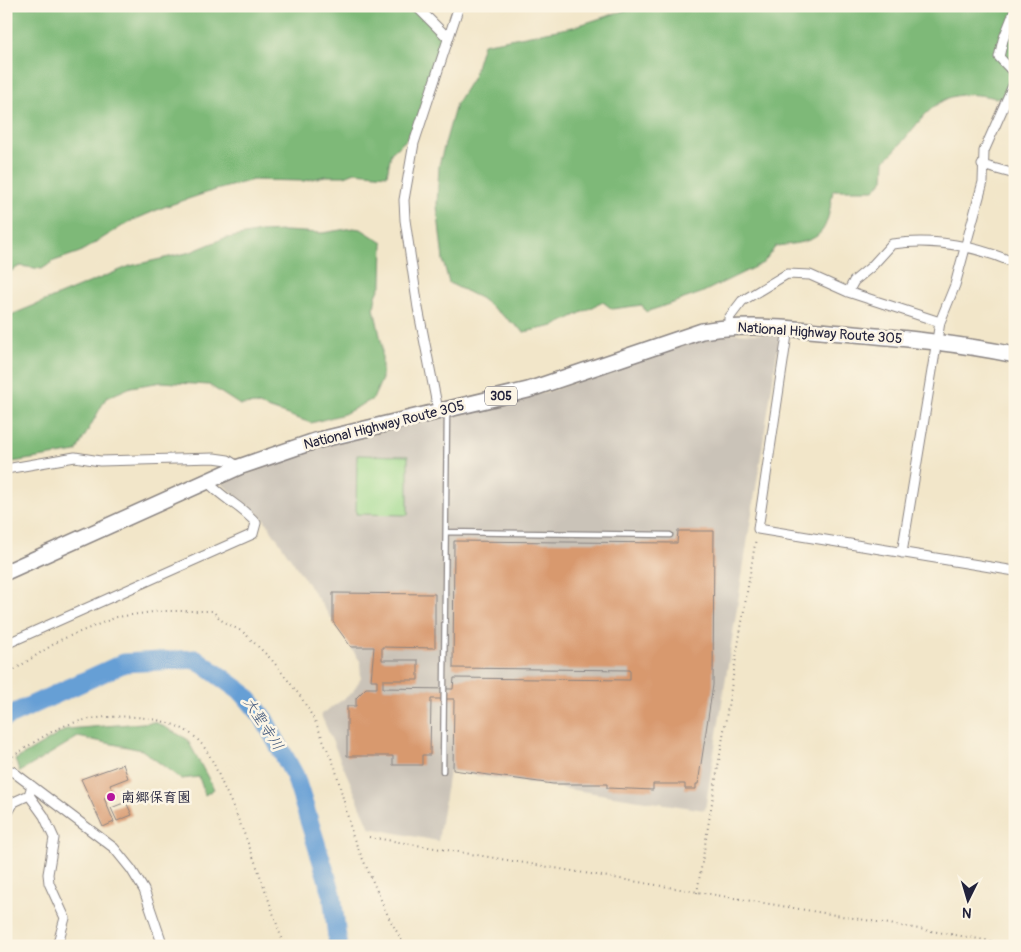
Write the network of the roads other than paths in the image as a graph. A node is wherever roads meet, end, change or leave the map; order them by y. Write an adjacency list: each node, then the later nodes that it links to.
1 (416, 6): 4 (street)
2 (459, 6): 4 (street)
3 (1015, 10): 5 (street)
4 (448, 38): 17 (street)
5 (1015, 74)
6 (1015, 80): 7 (street)
7 (982, 165): 8 (street); 9 (street)
8 (1015, 174)
9 (964, 246): 10 (street); 11 (street); 12 (street)
10 (1015, 263)
11 (848, 292): 12 (street); 13 (street)
12 (940, 322): 15 (street)
13 (729, 326): 14 (highway, National Highway Route 305 / 305); 17 (highway, National Highway Route 305 / 305)
14 (788, 328): 15 (highway, National Highway Route 305 / 305); 23 (street)
15 (938, 342): 16 (highway, National Highway Route 305 / 305); 23 (street)
16 (1015, 354)
17 (443, 409): 18 (highway, National Highway Route 305 / 305); 21 (lane)
18 (239, 467): 19 (street); 20 (highway, National Highway Route 305 / 305)
19 (6, 469)
20 (207, 481): 25 (highway, National Highway Route 305 / 305); 26 (street)
21 (447, 532): 22 (lane); 27 (lane)
22 (670, 535)
23 (902, 553): 24 (street)
24 (1015, 571)
25 (6, 572)
26 (6, 644)
27 (443, 771)
28 (9, 772): 29 (street)
29 (32, 786): 30 (street); 33 (street)
30 (29, 795): 31 (street); 32 (street)
31 (6, 816)
32 (57, 946)
33 (163, 946)

